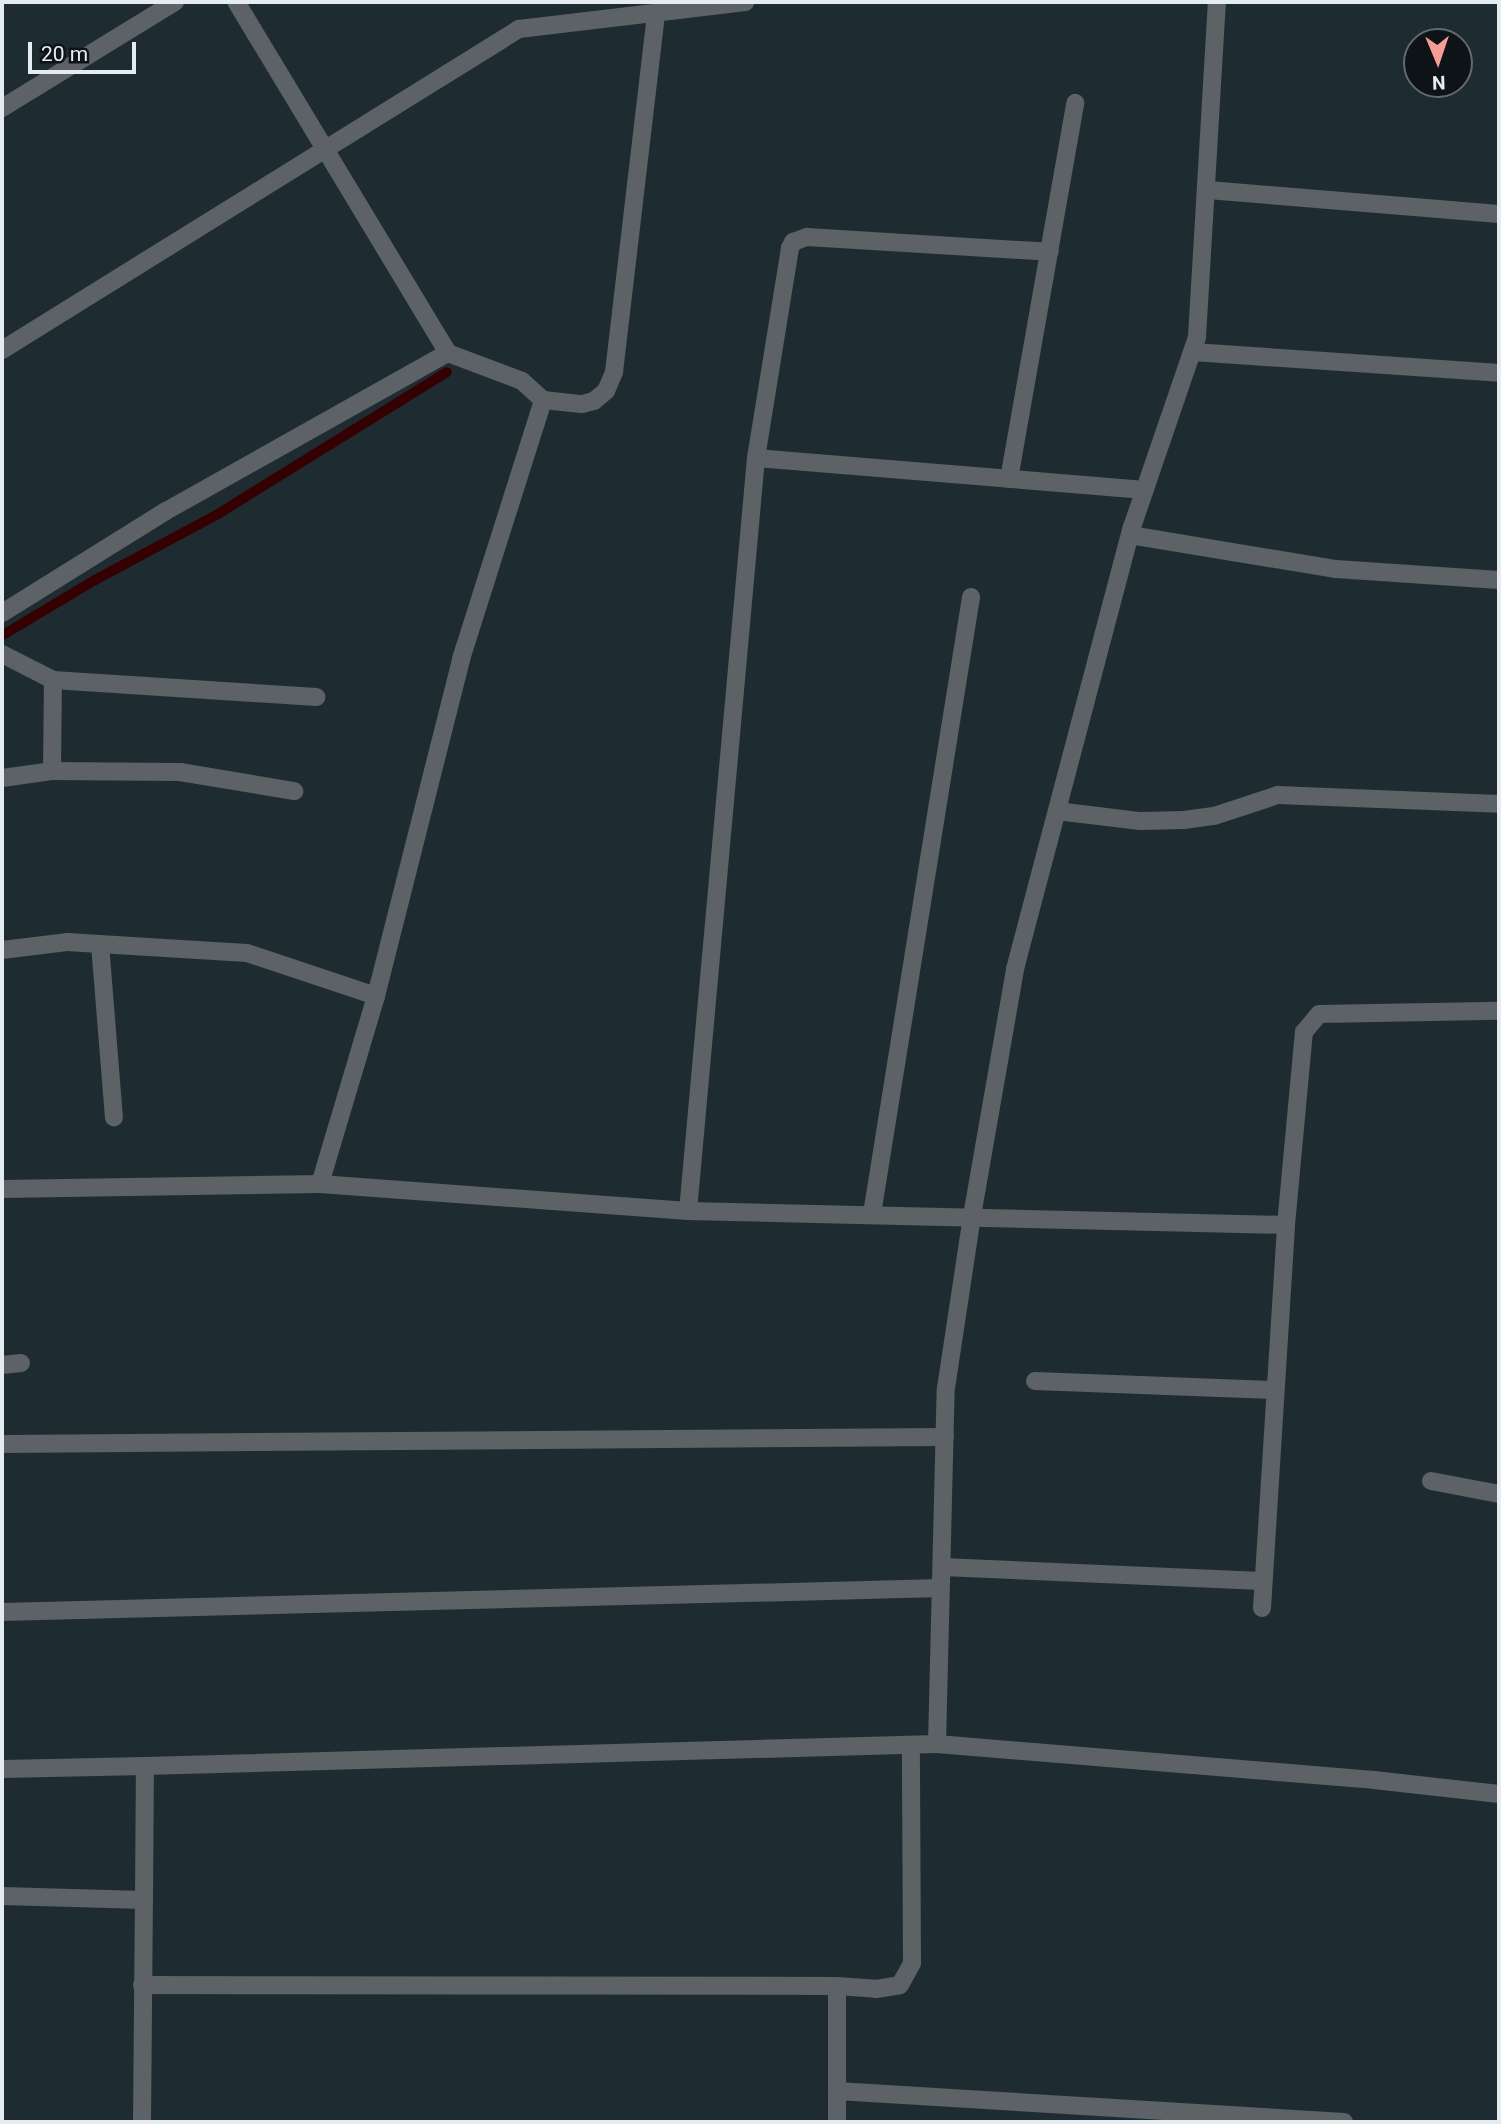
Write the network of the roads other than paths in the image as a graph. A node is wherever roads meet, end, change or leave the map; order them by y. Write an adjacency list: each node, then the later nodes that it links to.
1 (175, 2): 8 (street)
2 (236, 2): 9 (street)
3 (745, 2): 6 (street)
4 (1217, 2): 10 (street)
5 (635, 8): 6 (street); 9 (street)
6 (656, 13): 17 (street)
7 (1074, 103): 12 (street)
8 (2, 108)
9 (325, 147): 13 (street); 15 (street)
10 (1208, 190): 11 (street); 14 (street)
11 (1499, 214)
12 (1050, 252): 18 (street); 19 (street)
13 (2, 350)
14 (1193, 352): 16 (street); 20 (street)
15 (448, 353): 17 (street); 24 (street)
16 (1499, 373)
17 (543, 400): 35 (street)
18 (756, 458): 19 (street); 40 (street)
19 (1009, 479): 20 (street)
20 (1144, 490): 21 (street)
21 (1130, 535): 22 (street); 32 (street)
22 (1499, 580)
23 (971, 597): 41 (street)
24 (2, 613)
25 (2, 654): 26 (street)
26 (53, 680): 27 (street); 28 (street)
27 (316, 697)
28 (52, 771): 29 (street); 30 (street)
29 (2, 778)
30 (294, 791)
31 (1499, 804): 32 (street)
32 (1057, 811): 42 (street)
33 (100, 944): 34 (street); 35 (street); 37 (street)
34 (2, 950)
35 (376, 996): 38 (street)
36 (1499, 1011): 43 (street)
37 (114, 1117)
38 (320, 1184): 39 (street); 40 (street)
39 (2, 1189)
40 (688, 1210): 41 (street)
41 (872, 1214): 42 (street)
42 (972, 1216): 43 (street); 48 (street)
43 (1286, 1225): 47 (street)
44 (21, 1363): 45 (street)
45 (2, 1364)
46 (1035, 1381): 47 (street)
47 (1274, 1390): 53 (street)
48 (945, 1437): 49 (street); 52 (street)
49 (2, 1444)
50 (1431, 1481): 51 (street)
51 (1499, 1494)
52 (942, 1567): 53 (street); 54 (street)
53 (1262, 1581): 55 (street)
54 (941, 1588): 56 (street); 57 (street)
55 (1262, 1608)
56 (2, 1612)
57 (937, 1744): 58 (street); 61 (street)
58 (911, 1745): 59 (street); 65 (street)
59 (145, 1766): 60 (street); 63 (street)
60 (2, 1769)
61 (1499, 1794)
62 (2, 1896): 63 (street)
63 (144, 1899): 64 (street)
64 (142, 1985): 65 (street); 67 (street)
65 (837, 1986): 66 (street)
66 (837, 2091): 68 (street); 69 (street)
67 (142, 2122)
68 (837, 2122)
69 (1343, 2122)

